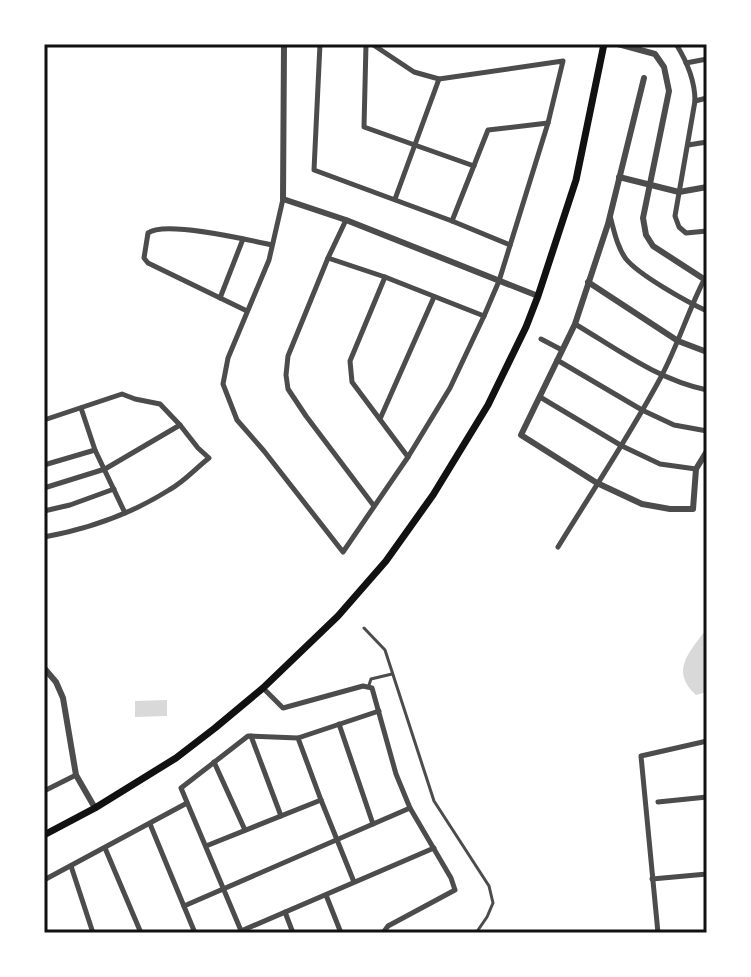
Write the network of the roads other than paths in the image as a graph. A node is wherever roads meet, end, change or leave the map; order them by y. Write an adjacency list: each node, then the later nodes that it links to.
1 (284, 44): 22 (street)
2 (320, 44): 23 (street)
3 (369, 44): 10 (street); 15 (street)
4 (604, 44): 36 (main road)
5 (618, 44): 19 (street)
6 (676, 44): 8 (street)
7 (707, 59): 8 (street)
8 (686, 63): 12 (street)
9 (644, 78): 18 (street)
10 (439, 79): 13 (street); 15 (street)
11 (707, 98): 12 (street)
12 (695, 101): 16 (street)
13 (548, 123): 17 (street); 30 (street)
14 (707, 142): 16 (street)
15 (415, 144): 17 (street); 23 (street)
16 (688, 145): 21 (street)
17 (474, 166): 26 (street)
18 (619, 177): 19 (street); 24 (street)
19 (650, 184): 21 (street); 34 (street)
20 (707, 187): 21 (street)
21 (679, 192): 27 (street)
22 (283, 199): 25 (street); 29 (street)
23 (395, 199): 26 (street)
24 (610, 215): 35 (street); 39 (street)
25 (346, 220): 31 (street); 33 (street)
26 (452, 221): 30 (street)
27 (707, 231)
28 (243, 239): 29 (street); 38 (street); 38 (street)
29 (272, 245): 40 (street)
30 (510, 245): 33 (street)
31 (328, 258): 32 (street); 68 (street)
32 (385, 277): 37 (street); 55 (street)
33 (499, 281): 36 (street); 42 (street)
34 (706, 281): 39 (street)
35 (588, 282): 43 (street); 45 (street)
36 (538, 296): 77 (main road)
37 (434, 297): 42 (street); 55 (street)
38 (220, 298): 40 (street)
39 (692, 304): 41 (street); 45 (street)
40 (247, 311): 68 (street)
41 (707, 311)
42 (484, 316): 61 (street)
43 (575, 324): 46 (street); 49 (street)
44 (541, 339): 46 (street)
45 (678, 341): 47 (street); 49 (street)
46 (562, 350): 48 (street)
47 (707, 352)
48 (557, 360): 51 (street); 53 (street)
49 (662, 376): 50 (street); 53 (street)
50 (707, 390)
51 (540, 397): 58 (street); 65 (street)
52 (81, 408): 54 (street); 56 (street); 59 (street)
53 (642, 410): 57 (street); 58 (street)
54 (44, 420)
55 (380, 420): 61 (street)
56 (180, 425): 63 (street); 70 (street)
57 (707, 431)
58 (622, 446): 64 (street); 65 (street)
59 (95, 450): 62 (street); 63 (street)
60 (707, 451): 64 (street)
61 (408, 457): 68 (street)
62 (44, 465)
63 (105, 469): 66 (street); 67 (street)
64 (696, 469): 65 (street)
65 (597, 483): 72 (street)
66 (44, 488)
67 (114, 489): 69 (street); 70 (street)
68 (375, 506)
69 (44, 511)
70 (125, 513): 71 (street)
71 (44, 537)
72 (558, 547)
73 (364, 628): 75 (street)
74 (44, 668): 84 (street)
75 (392, 674): 76 (street); 117 (street)
76 (369, 686): 77 (street); 78 (street)
77 (263, 688): 90 (main road)
78 (379, 711): 79 (street); 91 (street)
79 (339, 724): 81 (street); 94 (street)
80 (251, 736): 81 (street); 83 (street); 92 (street)
81 (298, 738): 87 (street)
82 (707, 741): 103 (street)
83 (214, 762): 89 (street); 95 (street)
84 (76, 775): 85 (street); 90 (street)
85 (44, 791)
86 (707, 797): 88 (street)
87 (321, 800): 92 (street); 97 (street)
88 (658, 802)
89 (187, 803): 93 (street); 98 (street)
90 (95, 808): 96 (main road)
91 (410, 808): 94 (street); 100 (street)
92 (281, 816): 95 (street)
93 (150, 824): 99 (street); 108 (street)
94 (373, 824): 97 (street)
95 (245, 830): 98 (street)
96 (44, 835)
97 (336, 840): 105 (street); 106 (street)
98 (206, 846): 106 (street)
99 (105, 848): 101 (street); 112 (street)
100 (434, 848): 105 (street); 116 (street)
101 (71, 866): 104 (street); 111 (street)
102 (707, 874): 103 (street)
103 (652, 879): 118 (street)
104 (44, 880)
105 (354, 882): 107 (street)
106 (224, 888): 108 (street); 110 (street)
107 (326, 895): 109 (street); 115 (street)
108 (184, 906): 113 (street)
109 (285, 912): 110 (street); 114 (street)
110 (242, 932)
111 (93, 933)
112 (141, 933)
113 (195, 933)
114 (293, 933)
115 (341, 933)
116 (383, 933)
117 (476, 933)
118 (658, 933)

